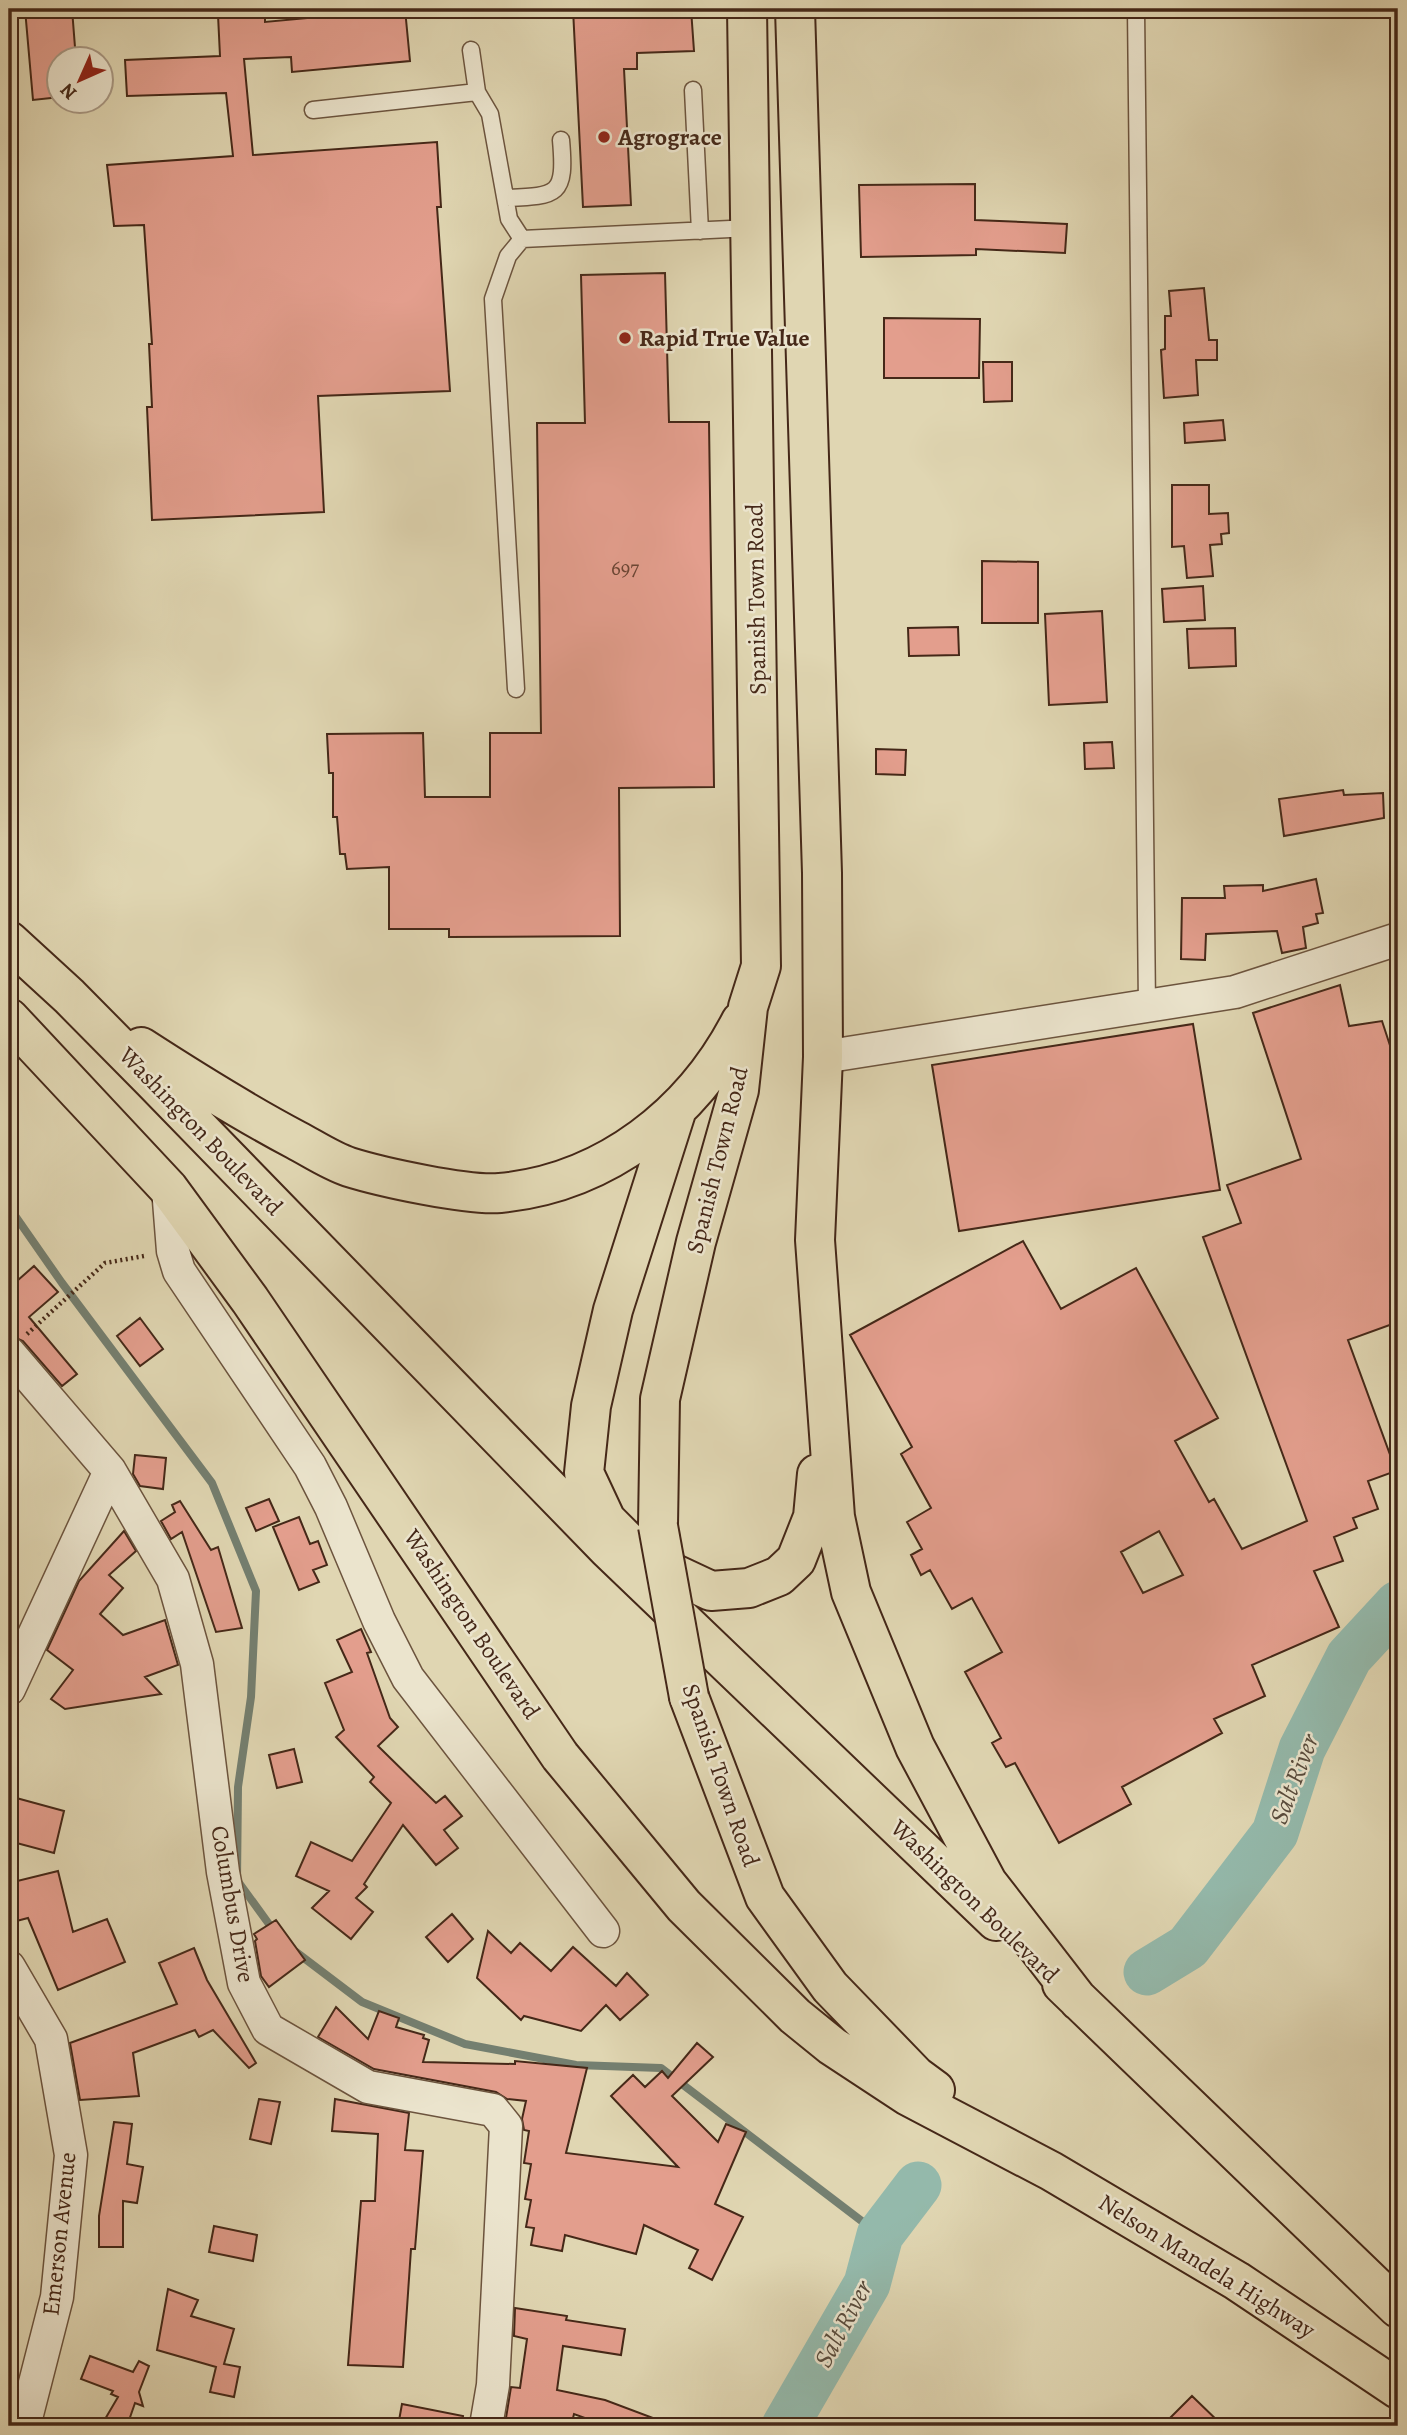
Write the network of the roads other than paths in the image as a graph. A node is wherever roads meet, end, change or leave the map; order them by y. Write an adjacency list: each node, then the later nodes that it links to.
1 (747, 9): 11 (highway, Spanish Town Road)
2 (795, 9): 10 (highway)
3 (1136, 9): 18 (lane)
4 (471, 50): 6 (lane)
5 (693, 90): 12 (lane)
6 (477, 92): 7 (lane); 9 (lane)
7 (313, 110)
8 (561, 140): 9 (lane)
9 (506, 198): 13 (lane)
10 (799, 202): 11 (highway); 21 (highway)
11 (751, 214): 12 (lane); 19 (highway, Spanish Town Road)
12 (700, 231): 13 (lane)
13 (522, 239): 14 (lane)
14 (516, 688)
15 (1398, 939): 18 (street)
16 (9, 942): 17 (highway, Washington Boulevard)
17 (69, 996): 22 (highway); 31 (highway, Washington Boulevard)
18 (1147, 1006): 21 (street)
19 (748, 1007): 22 (highway); 32 (highway, Spanish Town Road, bridge)
20 (9, 1018): 23 (highway, Washington Boulevard)
21 (823, 1057): 25 (highway)
22 (677, 1109): 25 (highway)
23 (168, 1188): 29 (street); 32 (highway, Washington Boulevard)
24 (14, 1347): 26 (street, Columbus Drive)
25 (825, 1382): 31 (highway)
26 (110, 1471): 27 (street); 36 (street, Columbus Drive)
27 (18, 1639): 28 (street)
28 (9, 1689)
29 (603, 1931)
30 (9, 1967): 35 (street, Emerson Avenue)
31 (1079, 2001): 33 (highway)
32 (1012, 2149): 34 (highway, Nelson Mandela Highway)
33 (1398, 2308)
34 (1398, 2389)
35 (24, 2426)
36 (486, 2426)

